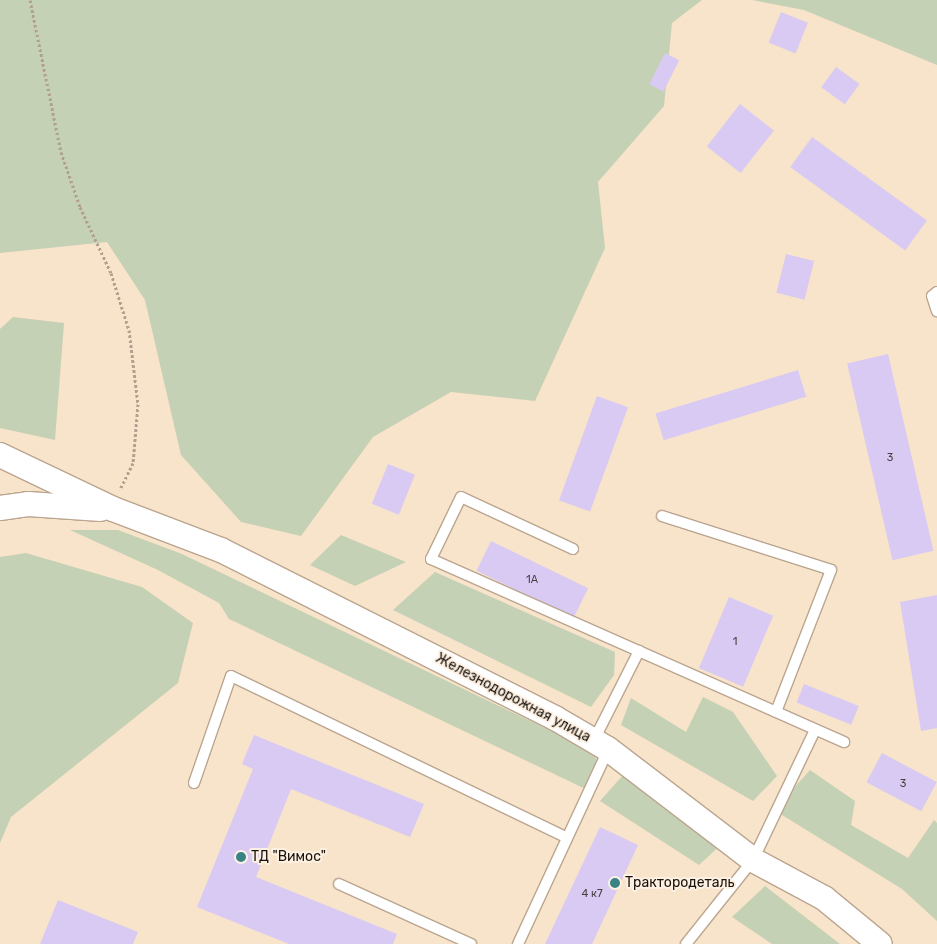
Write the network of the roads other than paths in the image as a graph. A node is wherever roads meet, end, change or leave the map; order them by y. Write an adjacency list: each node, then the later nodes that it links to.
1 (937, 292): 2 (lane)
2 (937, 312)
3 (0, 455): 5 (street)
4 (0, 508): 5 (street)
5 (113, 509): 12 (street, Железнодорожная улица)
6 (662, 516): 9 (lane)
7 (573, 550): 8 (lane)
8 (639, 651): 9 (lane); 12 (lane)
9 (776, 712): 10 (lane)
10 (815, 730): 11 (lane); 15 (lane)
11 (844, 742)
12 (601, 745): 14 (lane); 15 (street, Железнодорожная улица)
13 (194, 784): 14 (lane)
14 (567, 838): 18 (lane)
15 (753, 860): 19 (lane); 20 (street, Железнодорожная улица)
16 (339, 884): 17 (lane)
17 (471, 944)
18 (518, 944)
19 (686, 944)
20 (880, 944)

